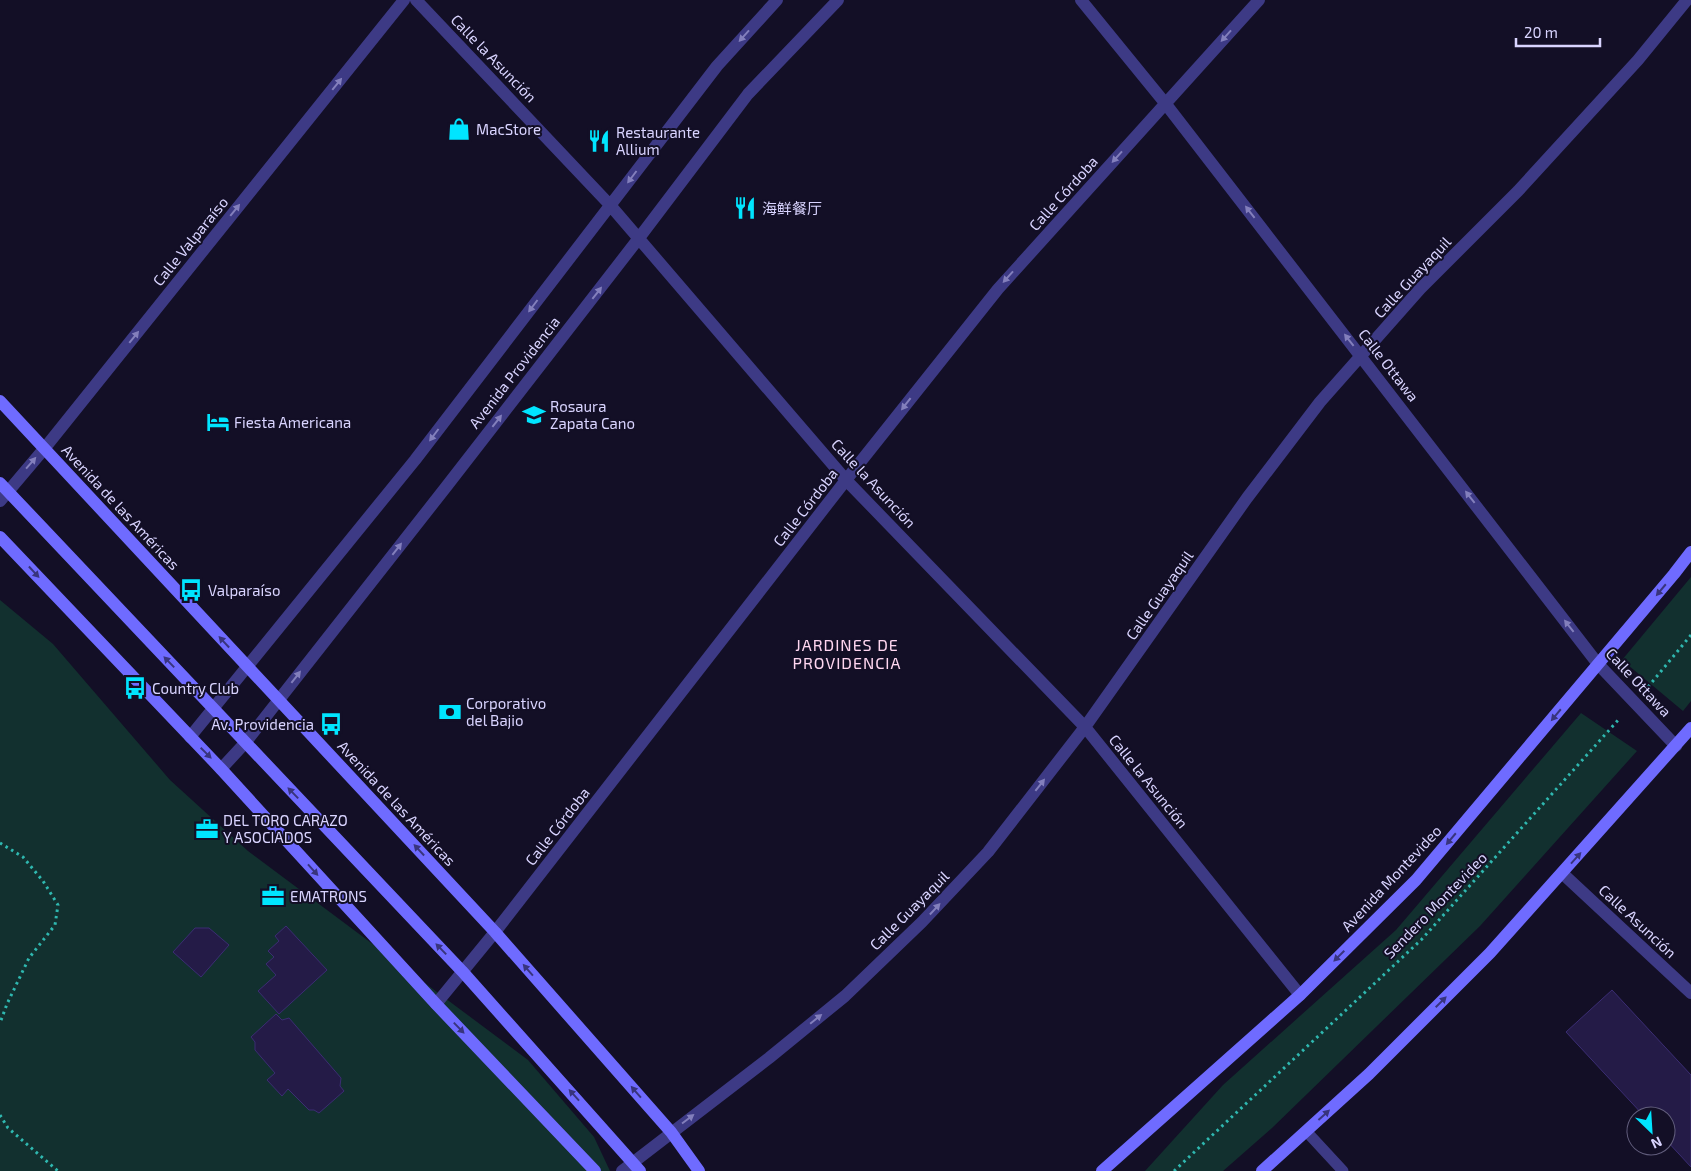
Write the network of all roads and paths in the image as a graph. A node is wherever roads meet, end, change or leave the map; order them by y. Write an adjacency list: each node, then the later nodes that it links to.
1 (404, 0): 13 (street, Calle Valparaíso, one-way to 1)
2 (416, 0): 9 (street, Calle la Asunción)
3 (777, 0): 9 (street, Avenida Providencia, one-way to 9)
4 (838, 0): 10 (street, Avenida Providencia)
5 (1081, 0): 8 (street, Calle Ottawa)
6 (1258, 0): 8 (street, Calle Córdoba, one-way to 8)
7 (1687, 0): 11 (street, Calle Guayaquil)
8 (1166, 103): 11 (street, Calle Ottawa, one-way to 8); 14 (street, Calle Córdoba, one-way to 14)
9 (610, 205): 10 (street, Calle la Asunción); 20 (street, Avenida Providencia, one-way to 20)
10 (639, 238): 14 (street, Calle la Asunción); 21 (street, Avenida Providencia, one-way to 10)
11 (1361, 356): 19 (street, Calle Ottawa, one-way to 11); 24 (street, Calle Guayaquil)
12 (0, 401): 13 (main road, Avenida de las Américas)
13 (44, 449): 15 (street, Calle Valparaíso, one-way to 13); 20 (main road, Avenida de las Américas, one-way to 13)
14 (846, 480): 24 (street, Calle la Asunción); 32 (street, Calle Córdoba)
15 (2, 492): 23 (main road, one-way to 15)
16 (0, 537): 26 (main road, one-way to 26)
17 (1691, 552): 19 (main road, Avenida Montevideo, one-way to 19)
18 (1691, 635): 22 (path, Sendero Montevideo)
19 (1598, 664): 22 (street, Calle Ottawa); 35 (main road, Avenida Montevideo, one-way to 35)
20 (248, 667): 21 (main road, Avenida de las Américas); 23 (street, Avenida Providencia)
21 (278, 700): 27 (street, Avenida Providencia); 32 (main road, Avenida de las Américas, one-way to 21)
22 (1634, 702): 28 (street, Calle Ottawa); 49 (path, Sendero Montevideo)
23 (214, 709): 26 (street, Avenida Providencia); 27 (main road)
24 (1085, 727): 35 (street, Calle la Asunción); 40 (street, Calle Guayaquil, one-way to 24)
25 (1691, 728): 28 (main road)
26 (190, 737): 29 (main road, one-way to 29)
27 (245, 743): 29 (street, Avenida Providencia); 33 (main road, one-way to 27)
28 (1676, 746): 31 (main road, one-way to 28)
29 (221, 769): 36 (main road, one-way to 36)
30 (0, 843): 37 (path)
31 (1562, 873): 34 (street, Calle Asunción); 39 (main road, one-way to 31)
32 (495, 932): 33 (street, Calle Córdoba); 40 (main road, Avenida de las Américas, one-way to 32)
33 (462, 971): 36 (street, Calle Córdoba); 42 (main road, one-way to 33)
34 (1691, 993)
35 (1300, 995): 41 (main road, Avenida Montevideo)
36 (436, 1004): 44 (main road, one-way to 44)
37 (0, 1023)
38 (0, 1115): 43 (path)
39 (1306, 1131): 50 (main road); 51 (lane)
40 (671, 1132): 42 (street, Calle Guayaquil); 46 (main road, Avenida de las Américas)
41 (1122, 1154): 47 (main road, Avenida Montevideo); 48 (main road)
42 (637, 1167): 45 (street, Calle Guayaquil)
43 (58, 1171)
44 (594, 1171)
45 (622, 1171)
46 (699, 1171)
47 (1102, 1171)
48 (1109, 1171)
49 (1174, 1171)
50 (1262, 1171)
51 (1343, 1171)

